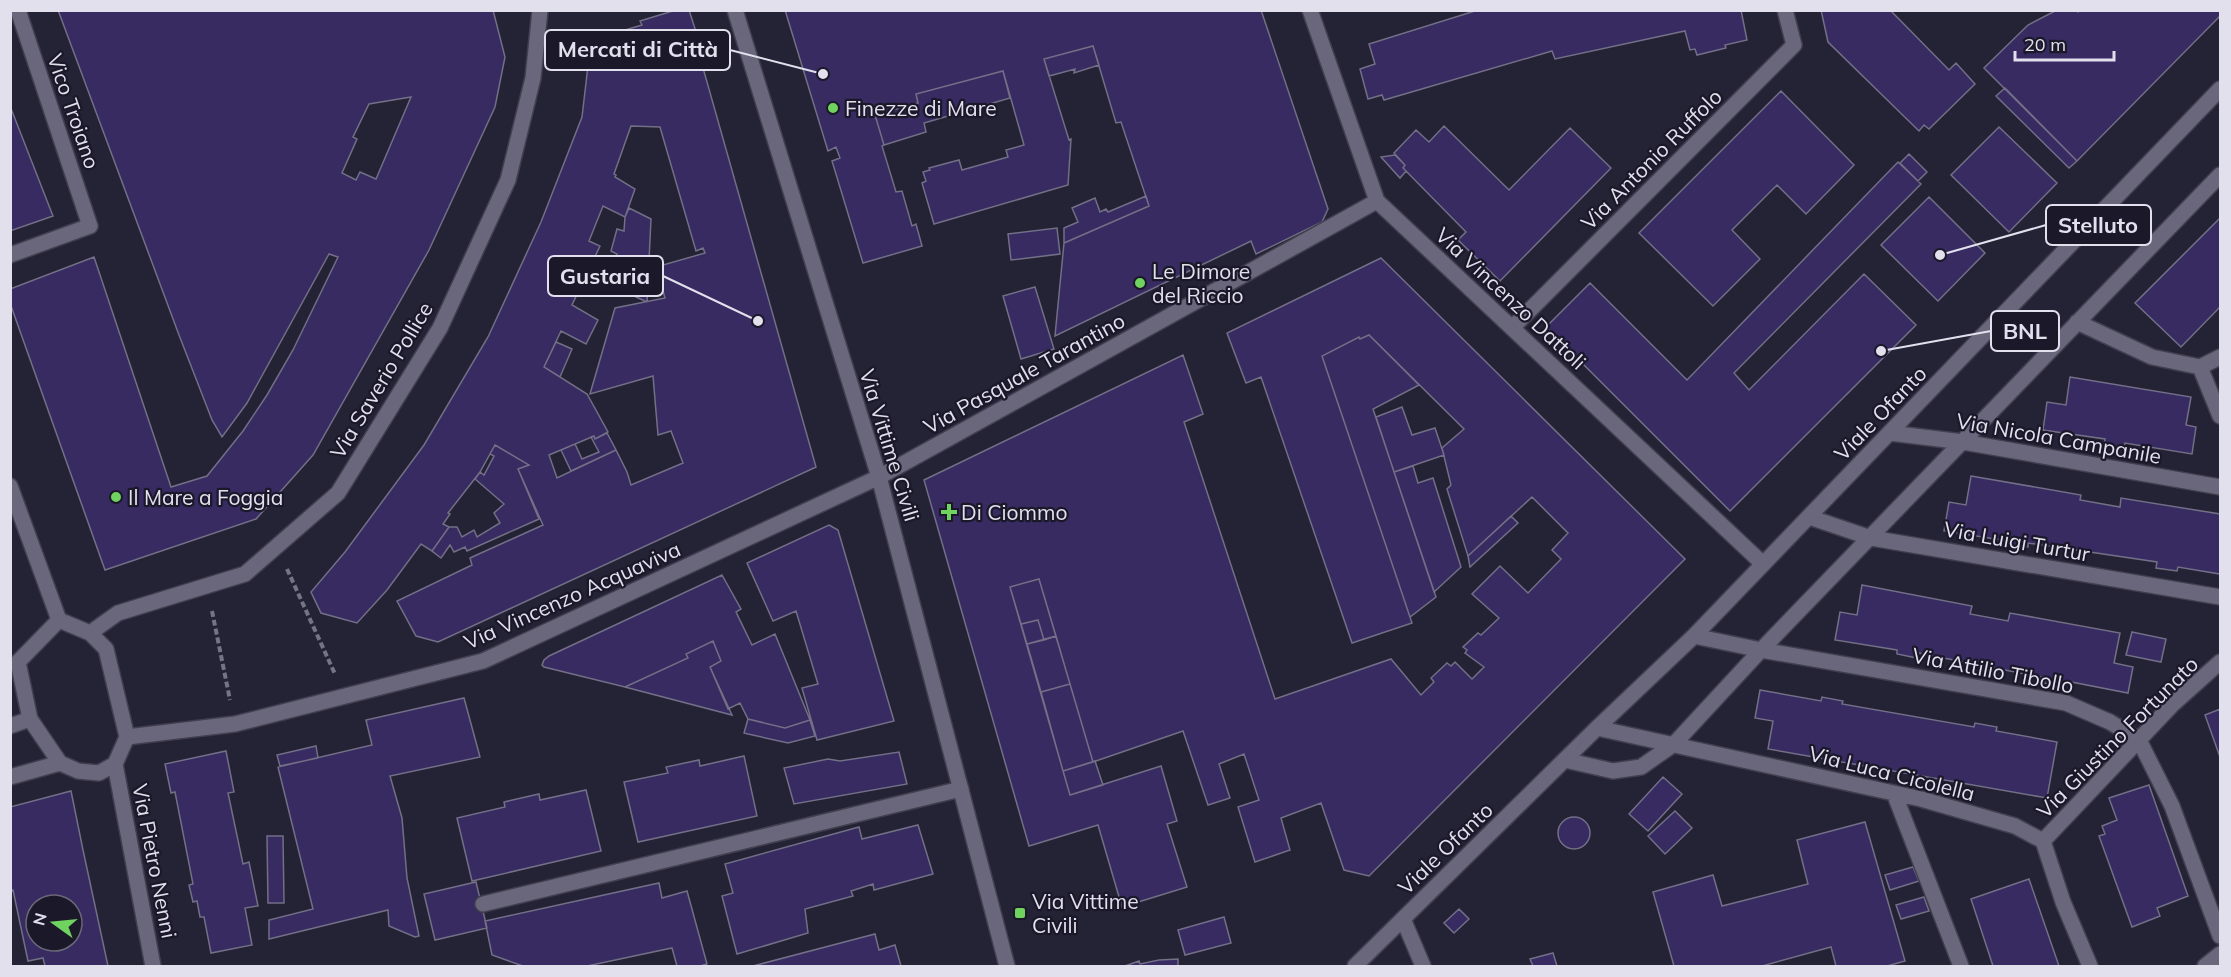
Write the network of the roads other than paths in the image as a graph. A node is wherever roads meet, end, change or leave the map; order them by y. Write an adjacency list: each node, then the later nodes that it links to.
1 (18, 10): 9 (street, Vico Troiano)
2 (540, 10): 25 (street, Via Saverio Pollice)
3 (735, 10): 17 (street, Via Vittime Civili)
4 (1785, 10): 11 (street, Via Antonio Ruffolo)
5 (1311, 11): 8 (street, Via Vincenzo Dattoli)
6 (2220, 89): 15 (street, Viale Ofanto)
7 (2220, 175): 10 (street)
8 (1377, 201): 11 (street, Via Vincenzo Dattoli); 17 (street, Via Pasquale Tarantino)
9 (10, 255)
10 (2077, 322): 13 (street); 16 (street)
11 (1512, 328): 22 (street, Via Vincenzo Dattoli)
12 (2220, 357): 13 (street)
13 (2200, 367): 14 (street)
14 (2220, 416)
15 (1890, 433): 16 (street, Via Nicola Campanile); 20 (street, Viale Ofanto)
16 (1963, 442): 19 (street, Via Nicola Campanile); 21 (street)
17 (879, 477): 33 (street, Via Vincenzo Acquaviva); 40 (street, Via Vittime Civili)
18 (10, 486): 24 (street)
19 (2220, 487)
20 (1809, 517): 21 (street, Via Luigi Turtur); 22 (street, Viale Ofanto)
21 (1871, 538): 23 (street, Via Luigi Turtur); 27 (street)
22 (1763, 564): 26 (street, Viale Ofanto)
23 (2220, 597)
24 (59, 620): 25 (street); 28 (street)
25 (90, 633): 33 (street)
26 (1694, 636): 27 (street, Via Attilio Tibollo); 32 (street, Viale Ofanto)
27 (1761, 650): 34 (street, Via Attilio Tibollo); 35 (street)
28 (14, 661): 30 (street)
29 (2220, 662): 34 (street, Via Giustino Fortunato)
30 (30, 719): 31 (street); 37 (street)
31 (10, 726)
32 (1597, 728): 35 (street, Via Luca Cicolella); 36 (street, Viale Ofanto)
33 (127, 736): 38 (street)
34 (2139, 740): 42 (street, Via Giustino Fortunato); 45 (street)
35 (1674, 744): 36 (street); 41 (street, Via Luca Cicolella)
36 (1565, 760): 44 (street, Viale Ofanto)
37 (60, 763): 38 (street); 39 (street)
38 (115, 764): 47 (street, Via Pietro Nenni)
39 (10, 777)
40 (961, 789): 43 (street); 48 (street, Via Vittime Civili)
41 (1894, 793): 42 (street, Via Luca Cicolella); 51 (street)
42 (2043, 841): 52 (street)
43 (483, 904)
44 (1403, 919): 49 (street, Viale Ofanto); 50 (street)
45 (2220, 936)
46 (2220, 954): 53 (street)
47 (153, 966)
48 (1007, 966)
49 (1355, 966)
50 (1423, 966)
51 (1961, 966)
52 (2090, 966)
53 (2205, 966)

